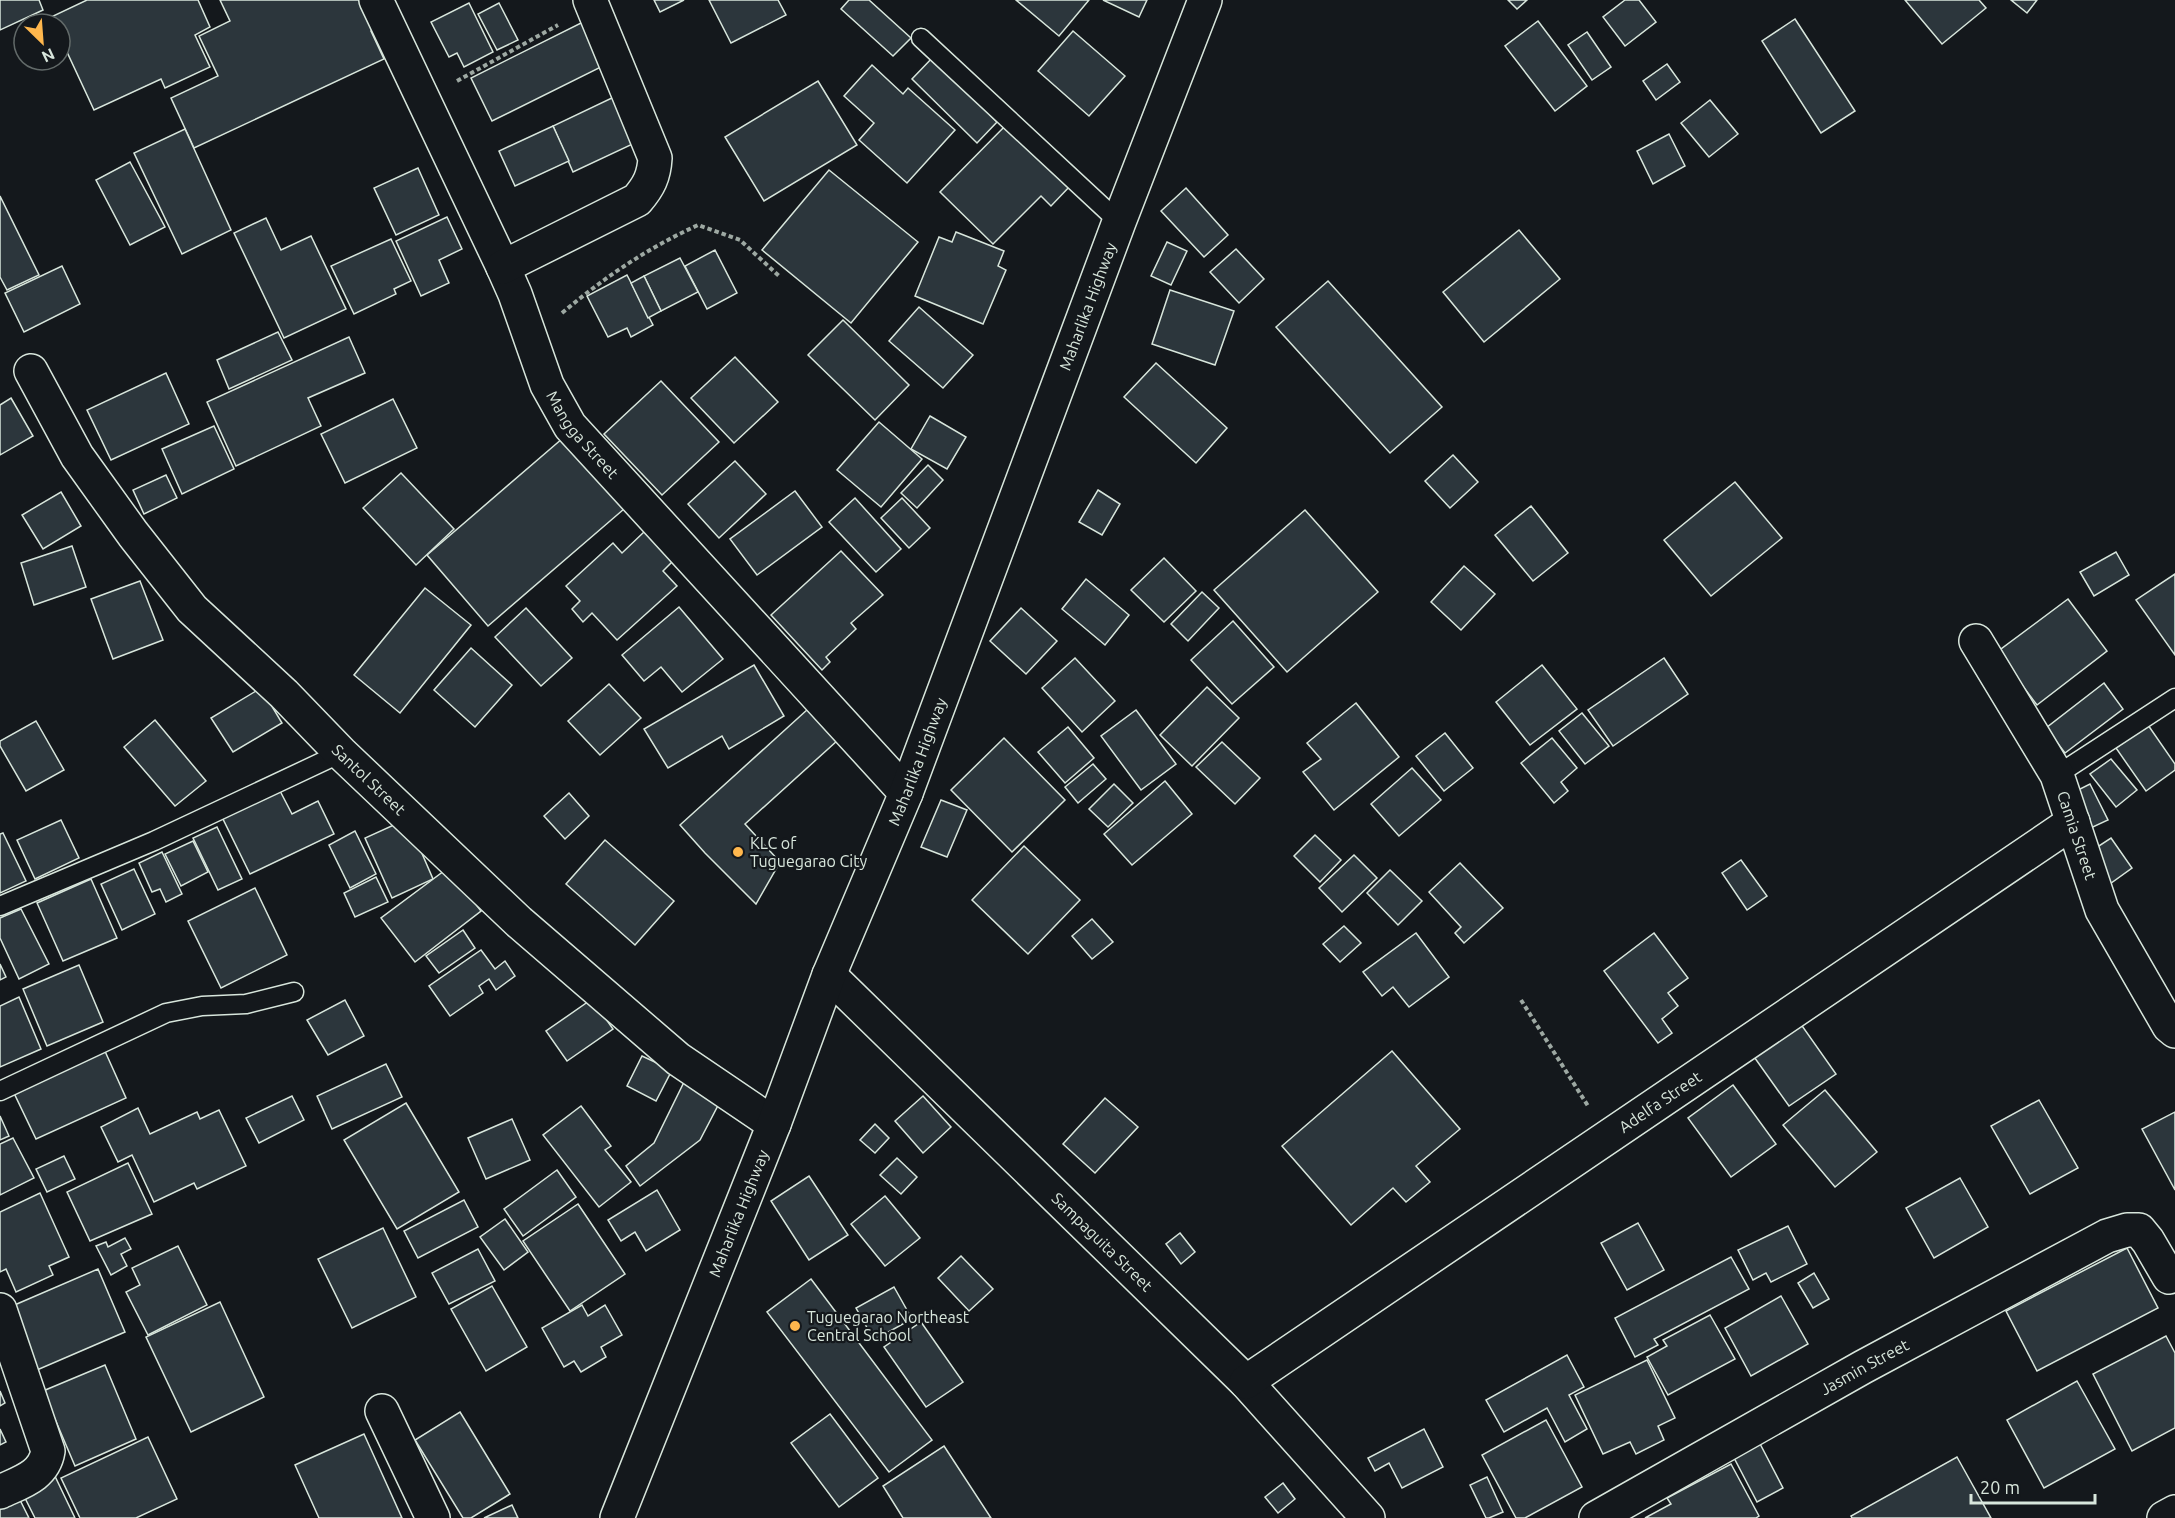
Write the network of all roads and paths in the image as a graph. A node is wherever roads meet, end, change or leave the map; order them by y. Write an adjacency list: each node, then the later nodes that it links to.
1 (376, 0): 5 (street, Mangga Street)
2 (1205, 0): 6 (street, Maharlika Highway)
3 (592, 3): 5 (path); 7 (street)
4 (921, 38): 6 (lane)
5 (424, 99): 7 (street, Mangga Street)
6 (1119, 222): 15 (street, Maharlika Highway)
7 (503, 267): 9 (street, Mangga Street)
8 (779, 276): 9 (path)
9 (530, 338): 15 (street, Mangga Street)
10 (31, 371): 13 (street, Santol Street)
11 (1976, 641): 14 (street, Camia Street)
12 (2175, 698): 14 (lane)
13 (341, 753): 17 (lane); 23 (street, Santol Street)
14 (2057, 775): 16 (street, Camia Street)
15 (906, 792): 18 (street, Maharlika Highway)
16 (2073, 822): 21 (street, Camia Street); 24 (street, Adelfa Street)
17 (0, 906)
18 (829, 975): 23 (street, Maharlika Highway); 27 (street, Sampaguita Street)
19 (294, 992): 22 (lane)
20 (1521, 1000): 24 (path)
21 (2175, 1031)
22 (0, 1091)
23 (774, 1124): 32 (street, Maharlika Highway)
24 (1607, 1137): 27 (street, Adelfa Street)
25 (2169, 1277): 34 (street, Jasmin Street)
26 (0, 1310): 29 (street)
27 (1246, 1382): 33 (street, Sampaguita Street)
28 (382, 1411): 31 (street)
29 (0, 1492)
30 (2175, 1512): 35 (street)
31 (433, 1518)
32 (617, 1518)
33 (1368, 1518)
34 (1596, 1518)
35 (2164, 1518)

